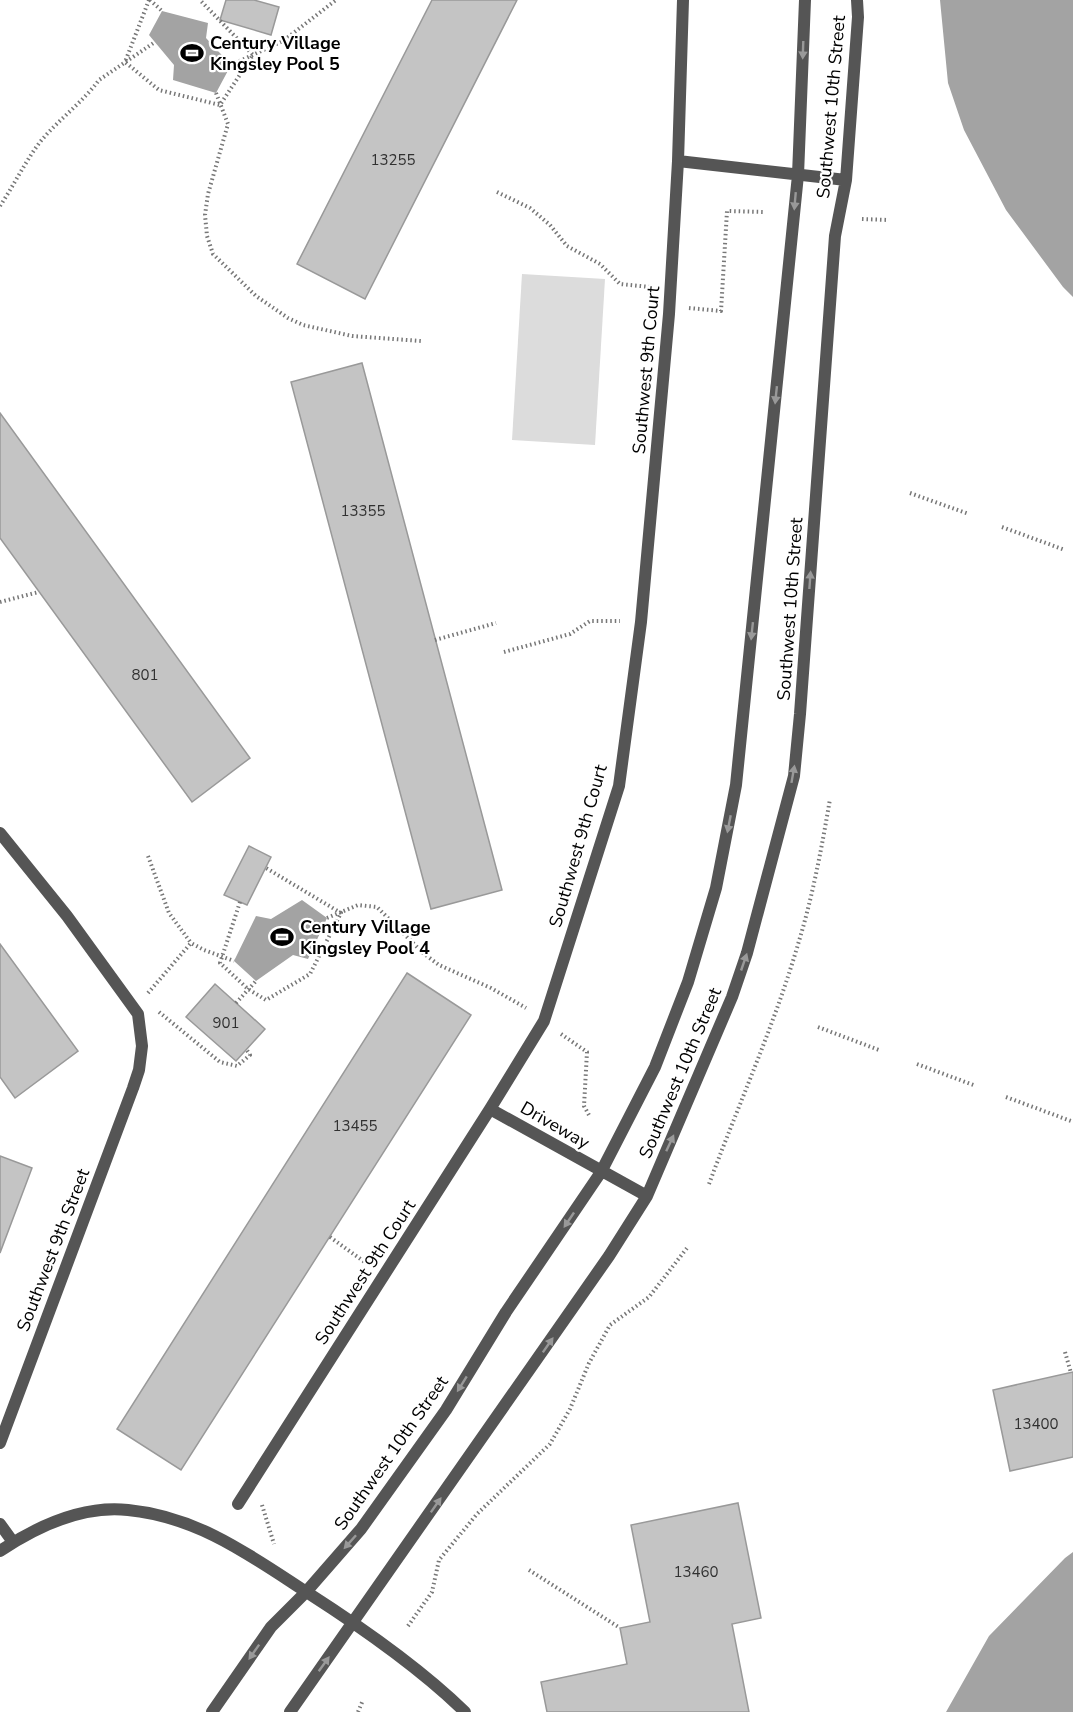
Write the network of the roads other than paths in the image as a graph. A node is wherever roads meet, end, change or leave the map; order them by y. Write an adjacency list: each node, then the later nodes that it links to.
1 (682, 0): 4 (street, Southwest 9th Court)
2 (805, 0): 5 (street, Southwest 10th Street, one-way to 5)
3 (857, 0): 6 (street, Southwest 10th Street)
4 (678, 161): 5 (street); 8 (street, Southwest 9th Court)
5 (798, 175): 6 (street); 9 (street, Southwest 10th Street, one-way to 9)
6 (846, 180): 10 (street, Southwest 10th Street, one-way to 6)
7 (0, 833): 11 (street, Southwest 9th Street)
8 (490, 1109): 9 (street, Driveway); 12 (street, Southwest 9th Court)
9 (602, 1172): 10 (street); 16 (street, Southwest 10th Street, one-way to 16)
10 (647, 1197): 17 (street, Southwest 10th Street, one-way to 10)
11 (0, 1443)
12 (238, 1504)
13 (0, 1524): 14 (street)
14 (13, 1542): 15 (street); 16 (street)
15 (0, 1551)
16 (306, 1592): 17 (street); 18 (street, Southwest 10th Street, one-way to 18)
17 (354, 1623): 19 (street, Southwest 10th Street, one-way to 17); 20 (street)
18 (212, 1712)
19 (290, 1712)
20 (465, 1712)

